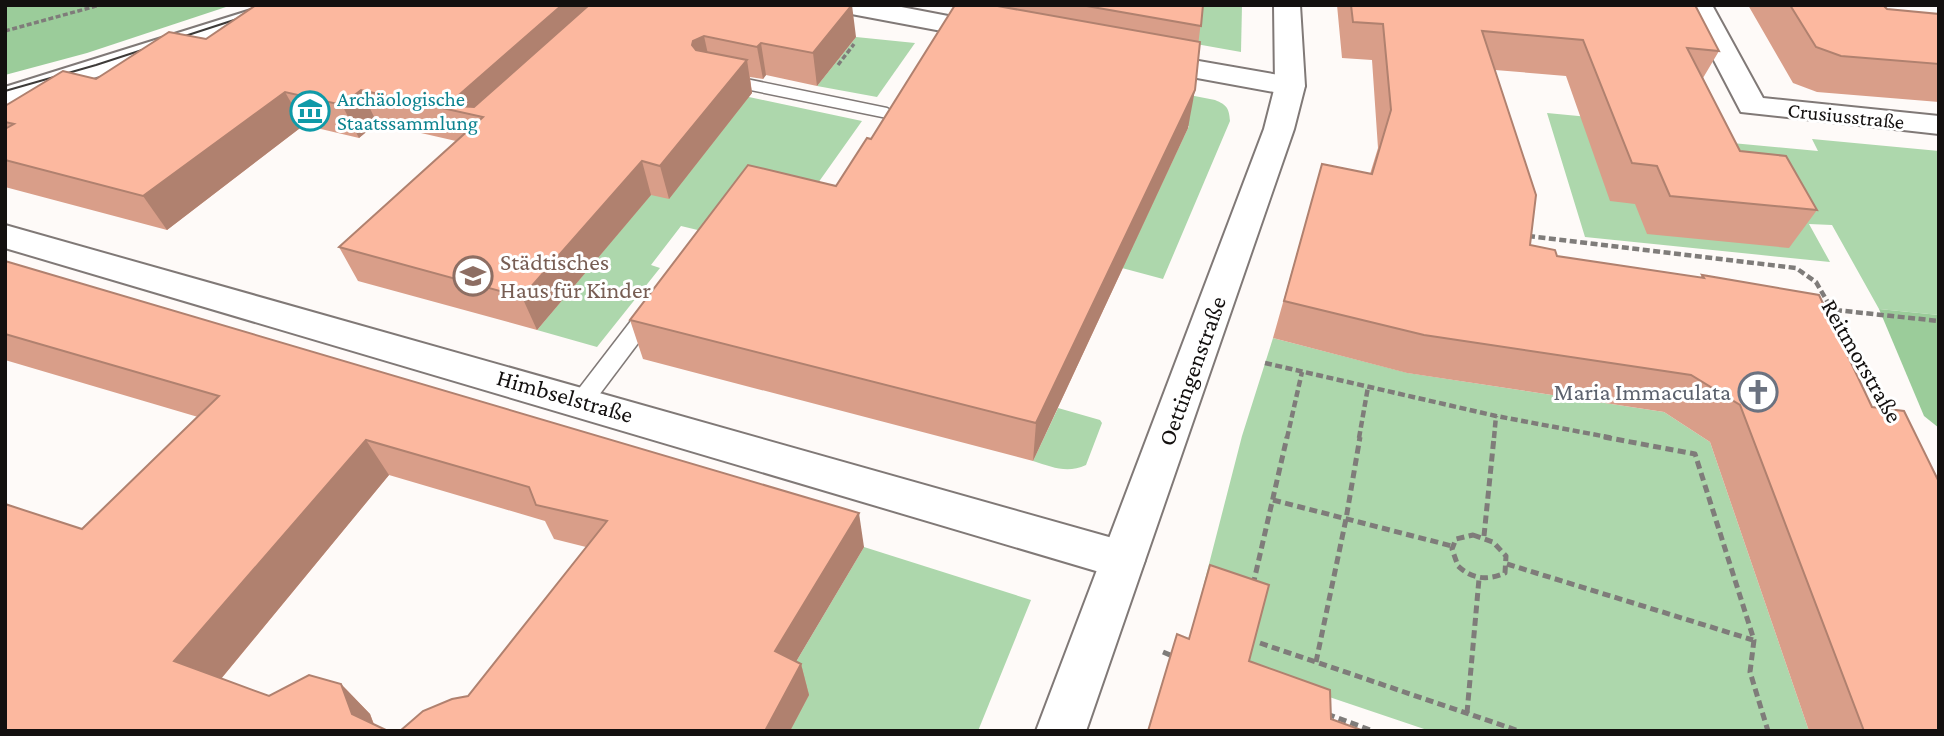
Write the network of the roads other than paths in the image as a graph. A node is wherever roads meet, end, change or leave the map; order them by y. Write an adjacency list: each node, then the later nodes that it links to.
1 (295, 5): 9 (street)
2 (846, 5): 5 (street)
3 (1287, 5): 8 (street, Oettingenstraße)
4 (1698, 5): 11 (street, Crusiusstraße)
5 (1022, 38)
6 (1115, 55): 8 (street)
7 (710, 76): 10 (lane)
8 (1290, 86): 15 (street, Oettingenstraße)
9 (5, 97)
10 (887, 113)
11 (1939, 125)
12 (5, 236): 14 (street, Himbselstraße)
13 (664, 293): 14 (lane)
14 (582, 401): 15 (street, Himbselstraße)
15 (1123, 560): 16 (street, Oettingenstraße)
16 (1061, 731)

